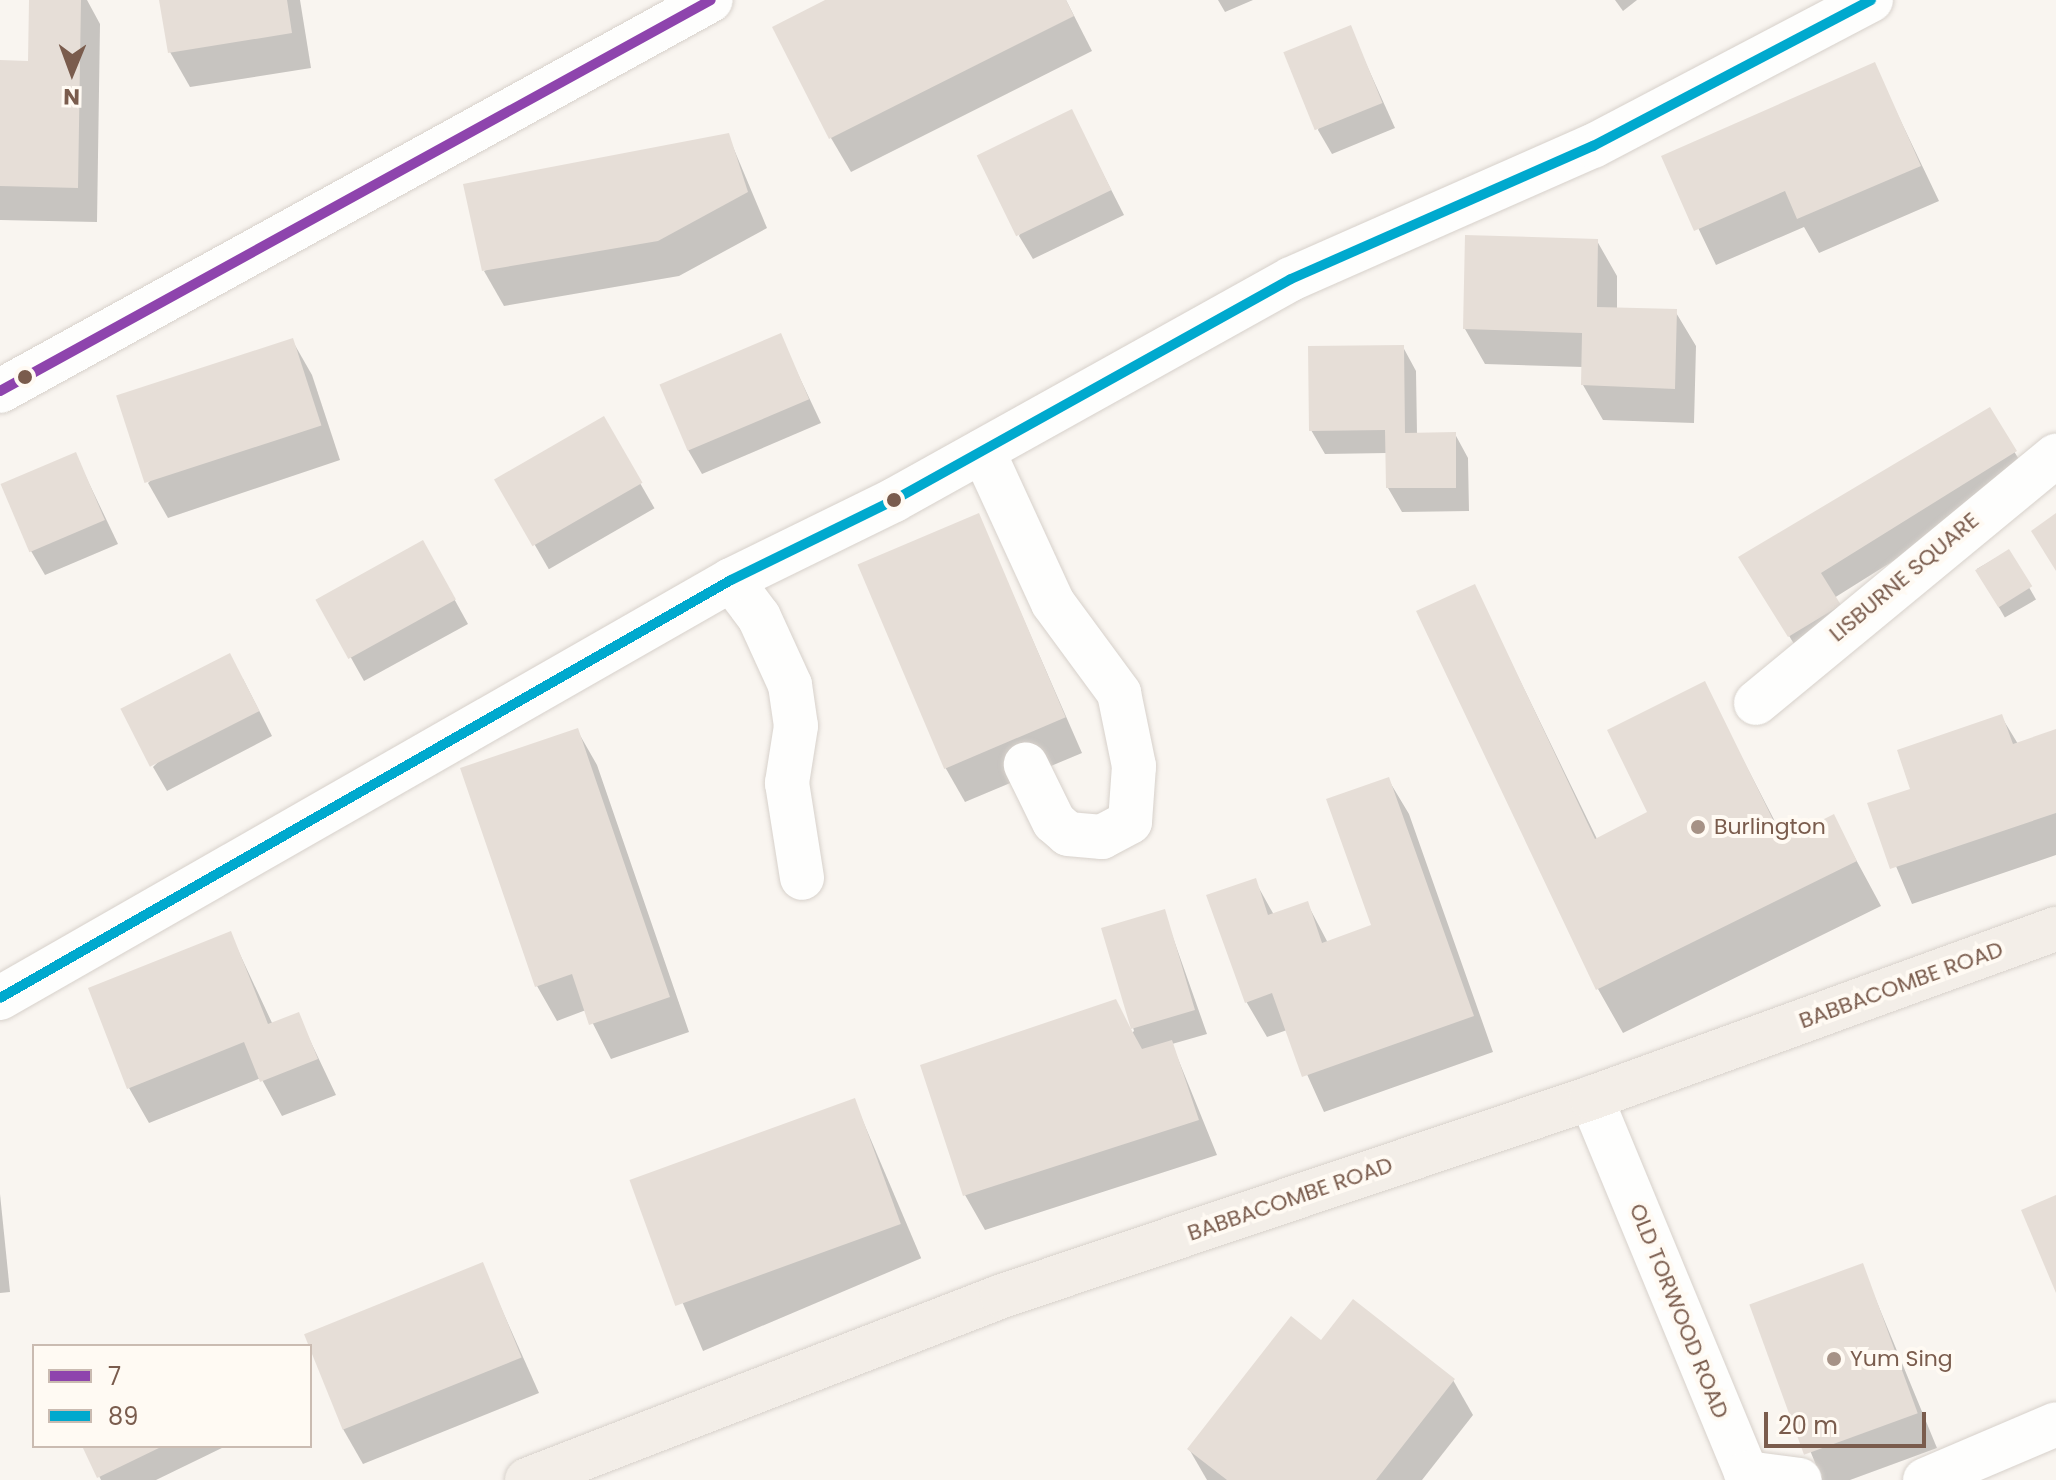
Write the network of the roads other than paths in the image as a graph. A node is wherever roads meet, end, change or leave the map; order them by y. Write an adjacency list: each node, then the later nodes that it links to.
1 (711, 0): 3 (street)
2 (1871, 0): 4 (street)
3 (0, 391)
4 (983, 451): 6 (street); 8 (street)
5 (2056, 456): 7 (street, LISBURNE SQUARE)
6 (731, 580): 9 (street); 11 (street)
7 (1756, 703)
8 (1026, 765)
9 (802, 878)
10 (2056, 929): 12 (main road, BABBACOMBE ROAD)
11 (0, 998)
12 (1591, 1098): 14 (street, OLD TORWOOD ROAD); 15 (main road, BABBACOMBE ROAD)
13 (2056, 1424): 17 (street)
14 (1743, 1476): 16 (street, OLD TORWOOD ROAD)
15 (527, 1480)
16 (1800, 1480)
17 (1925, 1480)

